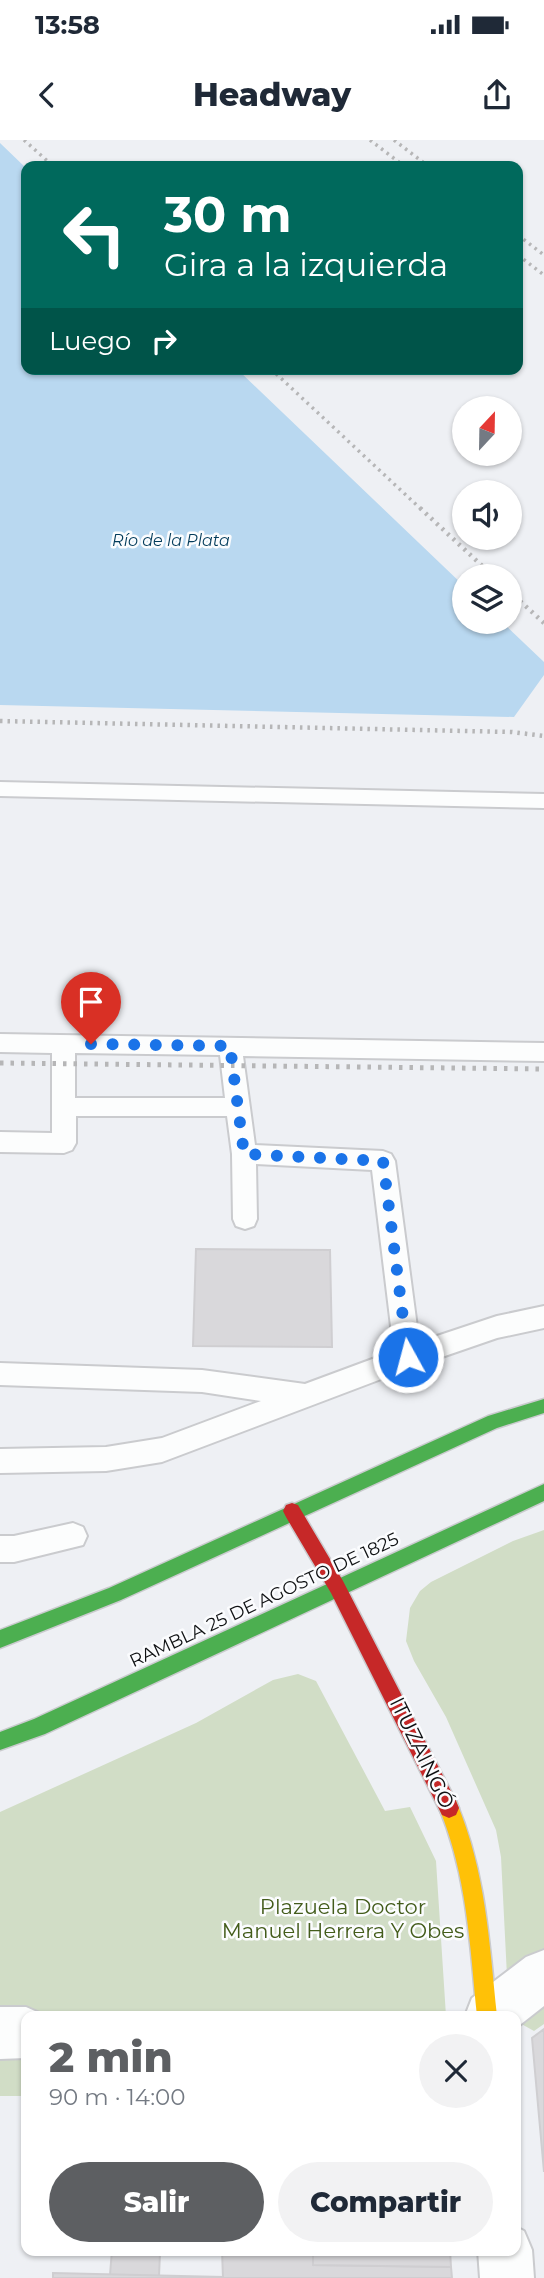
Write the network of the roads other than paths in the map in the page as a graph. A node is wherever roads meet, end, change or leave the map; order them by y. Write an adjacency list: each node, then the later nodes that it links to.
1 (0, 789): 2 (lane)
2 (544, 801)
3 (0, 1043): 4 (lane)
4 (63, 1044): 5 (lane); 7 (lane)
5 (230, 1046): 6 (lane); 8 (lane)
6 (544, 1052)
7 (64, 1107): 8 (lane); 9 (lane)
8 (238, 1107): 10 (lane)
9 (0, 1142)
10 (244, 1154): 11 (lane); 13 (lane)
11 (245, 1219)
12 (544, 1317): 13 (lane)
13 (408, 1357): 15 (lane)
14 (0, 1374): 15 (lane)
15 (306, 1396): 17 (lane)
16 (544, 1406): 19 (main road)
17 (0, 1461)
18 (544, 1492): 22 (main road, RAMBLA 25 DE AGOSTO DE 1825)
19 (292, 1511): 22 (main road, ITUZAINGÓ); 23 (main road)
20 (73, 1536): 21 (lane)
21 (0, 1549)
22 (337, 1587): 24 (main road, RAMBLA 25 DE AGOSTO DE 1825); 26 (main road, ITUZAINGÓ)
23 (0, 1639)
24 (0, 1741)
25 (544, 1975): 27 (street)
26 (488, 2011)
27 (496, 2011)
28 (0, 2033): 29 (street)
29 (21, 2033)
30 (505, 2256): 31 (street)
31 (507, 2278)

